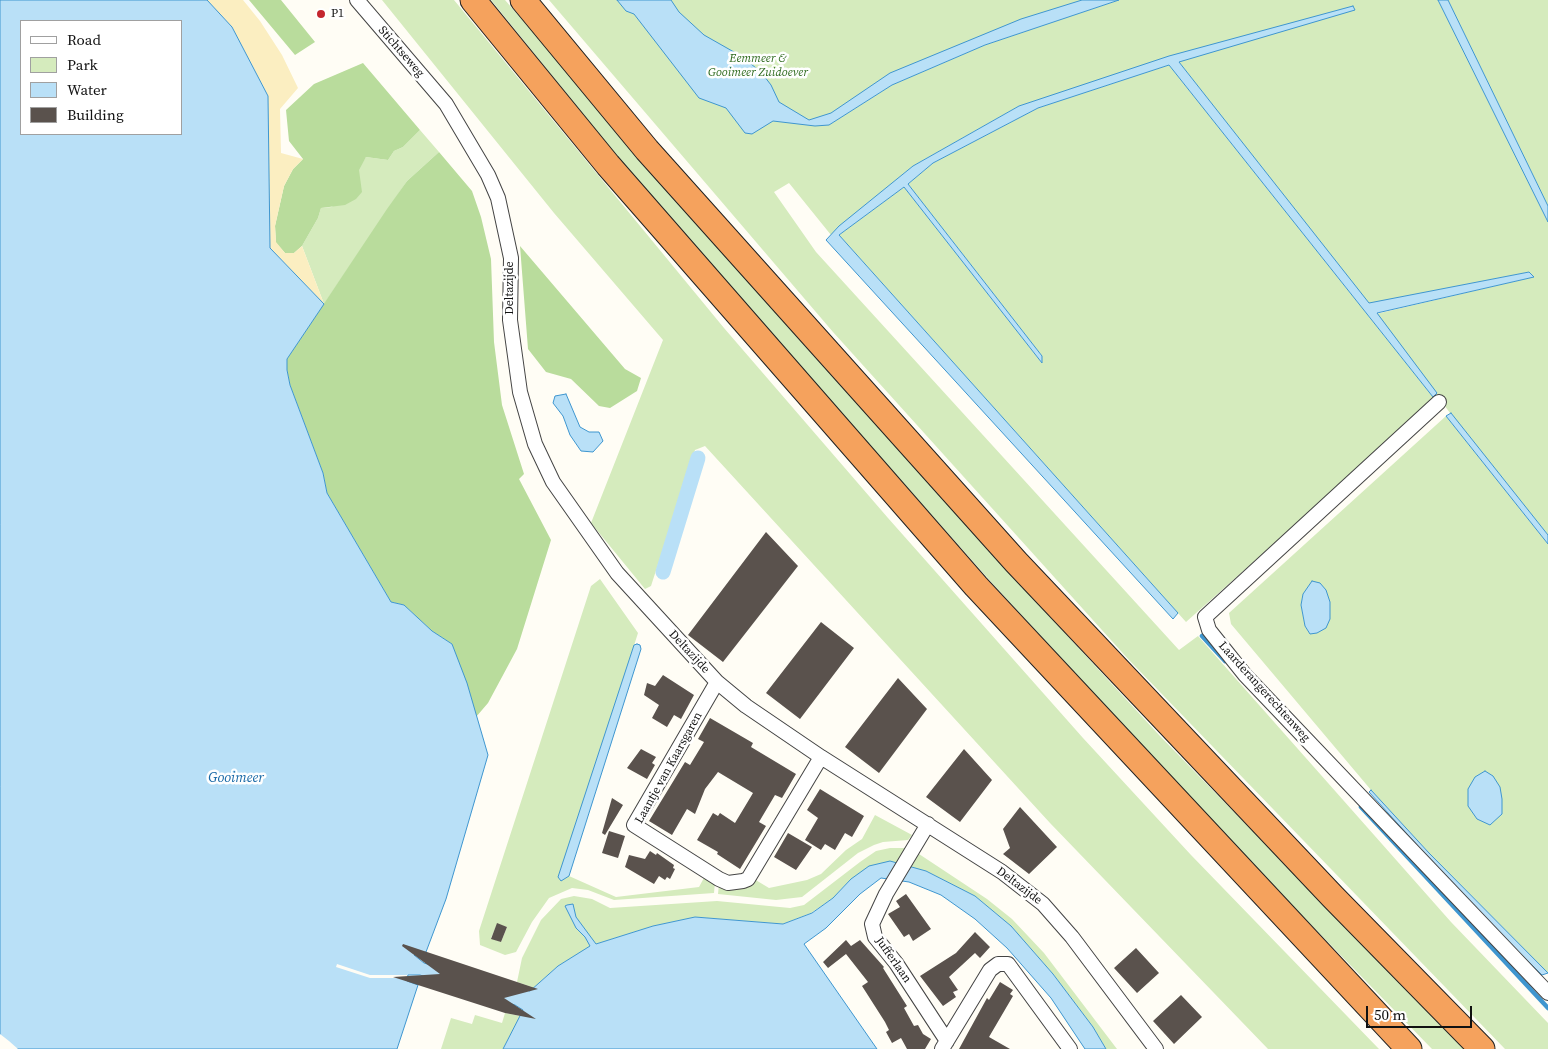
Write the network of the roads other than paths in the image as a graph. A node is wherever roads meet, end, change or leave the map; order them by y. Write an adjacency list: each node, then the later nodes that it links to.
1 (357, 0): 4 (street, Stichtseweg)
2 (473, 0): 13 (highway)
3 (523, 0): 14 (highway)
4 (446, 104): 6 (street, Deltazijde)
5 (1439, 402): 9 (street, Laarderangerechtenweg)
6 (717, 682): 7 (street, Deltazijde); 7 (street, Laantje van Kaarsgaren)
7 (821, 757): 8 (street, Deltazijde)
8 (928, 824): 10 (street, Jufferlaan); 12 (street, Deltazijde)
9 (1548, 993)
10 (944, 1045): 11 (street, Jufferlaan)
11 (1070, 1049)
12 (1156, 1049)
13 (1408, 1049)
14 (1482, 1049)

